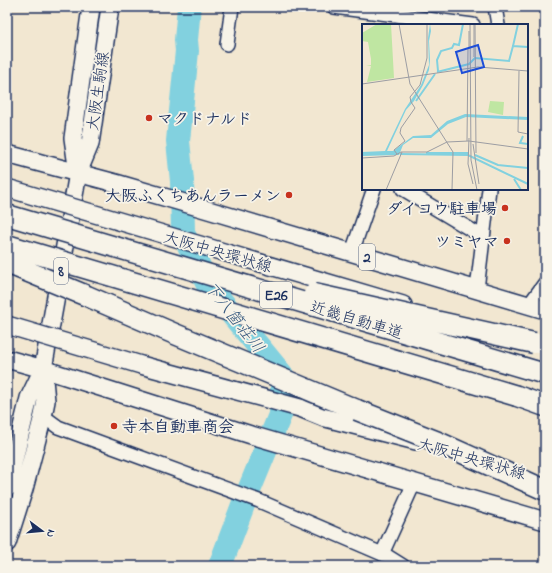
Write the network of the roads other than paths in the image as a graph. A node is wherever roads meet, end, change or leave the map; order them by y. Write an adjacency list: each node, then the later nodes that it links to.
1 (91, 7): 11 (main road, 大阪生駒線 / 8)
2 (110, 7): 11 (main road, 大阪生駒線 / 8)
3 (232, 7): 9 (street)
4 (334, 7): 6 (street)
5 (496, 7): 8 (street)
6 (422, 22): 7 (street)
7 (456, 24)
8 (498, 24)
9 (228, 44)
10 (7, 154): 11 (main road, 2)
11 (78, 173): 19 (main road, 2); 28 (main road, 大阪生駒線 / 8)
12 (7, 188): 26 (main road, 大阪中央環状線 / 2, bridge)
13 (374, 190): 19 (street)
14 (405, 190): 17 (street)
15 (489, 190): 17 (street)
16 (7, 215): 21 (highway, 近畿自動車道 / E26, bridge)
17 (483, 237): 23 (street)
18 (7, 245): 30 (highway, 近畿自動車道 / E26, bridge)
19 (352, 252): 23 (main road, 2)
20 (7, 263): 38 (highway, bridge)
21 (218, 277): 26 (highway, bridge); 29 (highway, 近畿自動車道 / E26, bridge)
22 (545, 283): 24 (street)
23 (477, 289): 24 (main road, 2)
24 (537, 307)
25 (7, 325): 34 (main road, 大阪中央環状線, bridge)
26 (545, 346)
27 (7, 359): 28 (main road)
28 (44, 369): 33 (main road, 大阪生駒線 / 8); 36 (main road); 37 (main road, 大阪生駒線 / 8)
29 (545, 374)
30 (517, 396): 31 (highway, 近畿自動車道 / E26); 32 (highway)
31 (545, 403)
32 (545, 406)
33 (43, 416): 40 (main road, 大阪生駒線 / 8); 41 (street)
34 (492, 462): 35 (main road, 大阪中央環状線); 38 (main road)
35 (545, 479)
36 (414, 483): 39 (main road); 41 (street)
37 (7, 488)
38 (545, 490)
39 (545, 521)
40 (7, 543)
41 (384, 559): 42 (street)
42 (403, 566)

